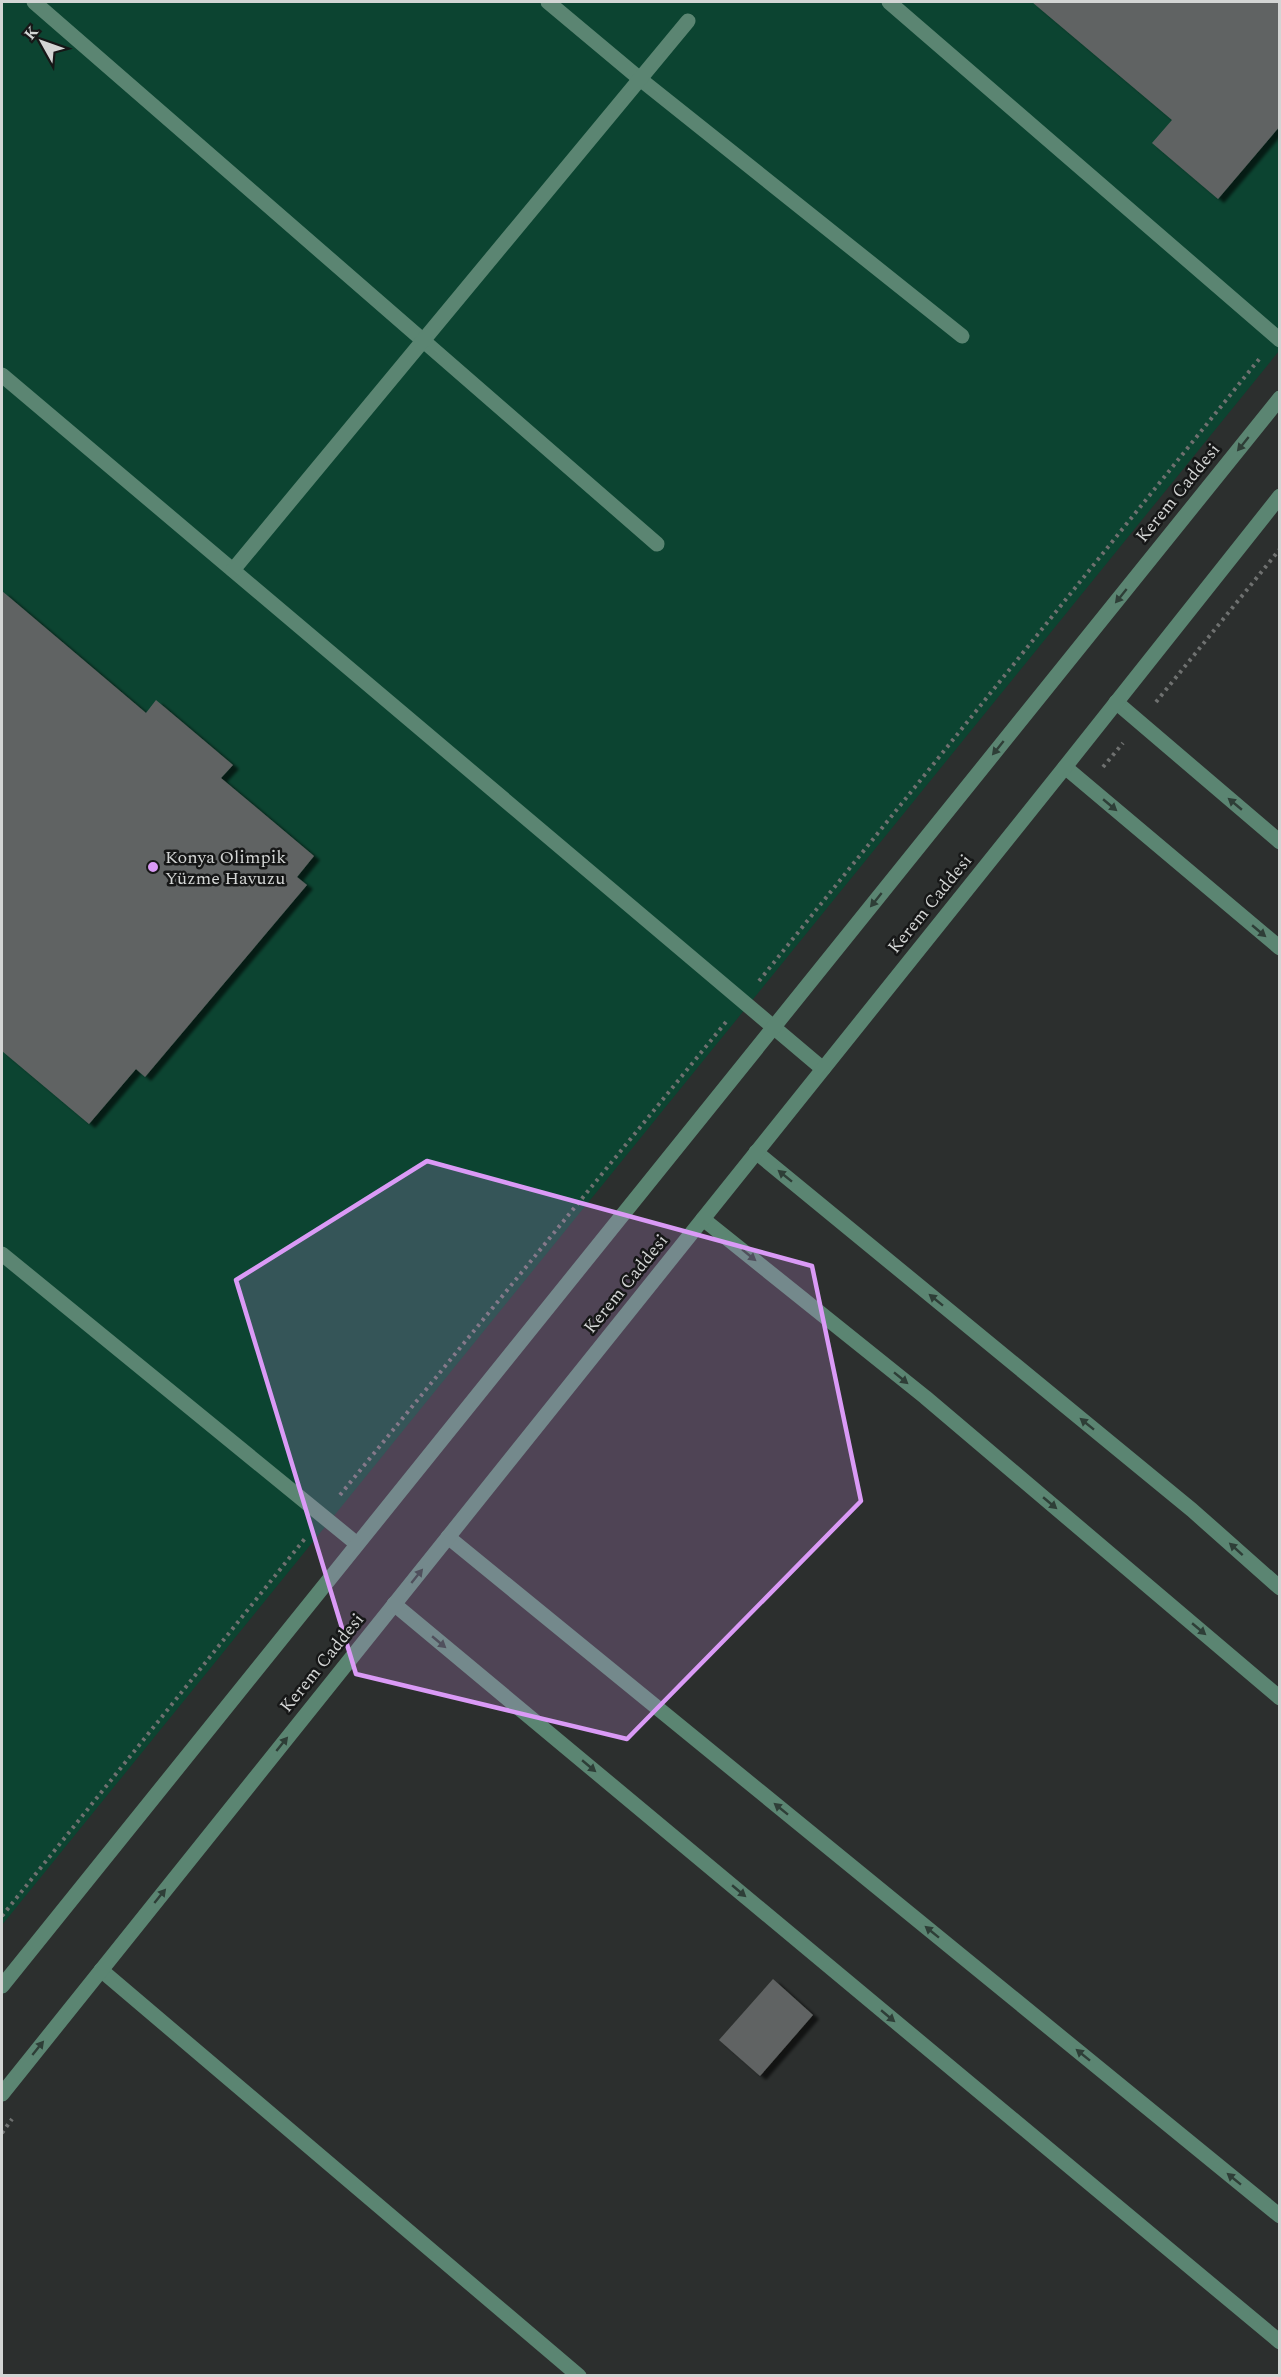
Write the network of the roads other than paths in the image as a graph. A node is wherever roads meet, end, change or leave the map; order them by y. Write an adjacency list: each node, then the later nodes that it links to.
1 (34, 2): 8 (street)
2 (548, 2): 5 (street)
3 (889, 2): 7 (street)
4 (688, 21): 5 (street)
5 (640, 79): 6 (street); 8 (street)
6 (962, 336)
7 (1278, 339)
8 (423, 340): 12 (street); 13 (street)
9 (2, 375): 13 (street)
10 (1280, 398): 18 (street, Kerem Caddesi, one-way to 18)
11 (1280, 496): 14 (street, Kerem Caddesi)
12 (657, 544)
13 (233, 570): 18 (street)
14 (1116, 702): 15 (street, Kerem Caddesi); 16 (street, one-way to 14)
15 (1065, 768): 17 (street, one-way to 17); 19 (street, Kerem Caddesi)
16 (1280, 842)
17 (1280, 948)
18 (774, 1027): 19 (street); 24 (street, Kerem Caddesi)
19 (823, 1069): 20 (street, Kerem Caddesi)
20 (756, 1152): 21 (street, Kerem Caddesi); 25 (street, one-way to 20)
21 (703, 1219): 23 (street, Kerem Caddesi); 27 (street, one-way to 27)
22 (2, 1254): 24 (street)
23 (448, 1537): 26 (street, Kerem Caddesi, one-way to 23); 31 (street, one-way to 23)
24 (357, 1544): 29 (street, Kerem Caddesi)
25 (1280, 1588)
26 (394, 1604): 28 (street, Kerem Caddesi, one-way to 26); 32 (street, one-way to 32)
27 (1280, 1698)
28 (101, 1970): 30 (street, Kerem Caddesi, one-way to 28); 33 (street)
29 (2, 1986)
30 (2, 2094)
31 (1280, 2216)
32 (1280, 2342)
33 (579, 2376)

